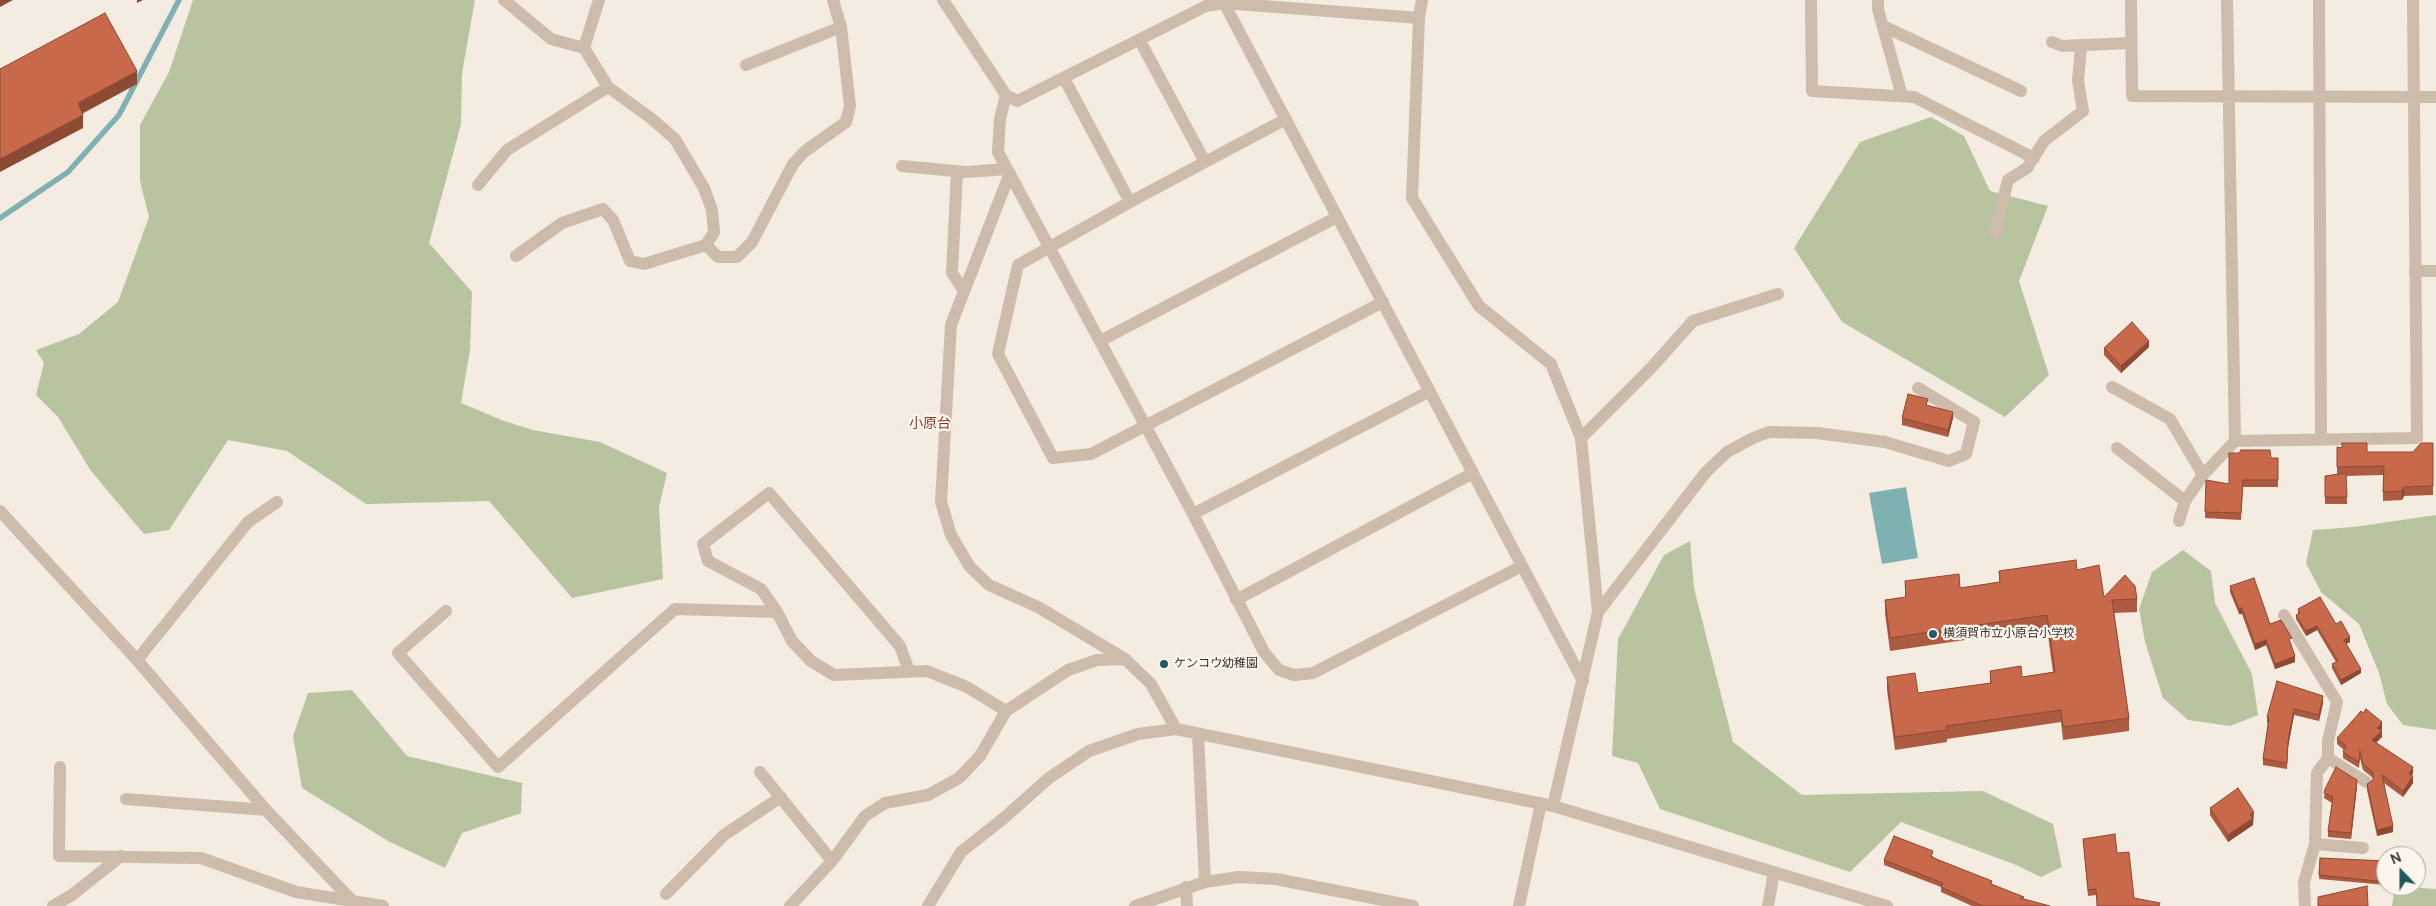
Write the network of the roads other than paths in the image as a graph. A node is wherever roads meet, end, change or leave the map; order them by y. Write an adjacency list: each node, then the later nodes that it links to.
1 (504, 0): 20 (street)
2 (599, 0): 20 (street)
3 (833, 0): 15 (street)
4 (943, 0): 25 (street)
5 (1422, 0): 13 (street)
6 (1811, 0): 26 (street)
7 (1878, 0): 14 (street)
8 (2131, 0): 18 (street)
9 (2227, 0): 27 (street)
10 (2319, 0): 28 (street)
11 (2413, 0): 29 (street)
12 (1224, 3): 13 (street); 16 (street); 31 (street)
13 (1419, 18): 54 (street)
14 (1882, 26): 24 (street); 26 (street)
15 (841, 27): 21 (street); 41 (street)
16 (1140, 41): 22 (street); 33 (street)
17 (2052, 42): 19 (street)
18 (2132, 44): 19 (street); 27 (street)
19 (2081, 46): 32 (street)
20 (584, 48): 23 (street)
21 (746, 65)
22 (1065, 80): 25 (street); 38 (street)
23 (608, 87): 37 (street); 41 (street)
24 (2021, 91)
25 (1006, 95): 36 (street)
26 (1902, 96): 32 (street)
27 (2228, 96): 28 (street); 56 (street)
28 (2319, 96): 29 (street); 55 (street)
29 (2413, 96): 30 (street); 45 (street)
30 (2436, 97)
31 (1286, 119): 33 (street); 39 (street)
32 (2034, 158): 40 (street)
33 (1205, 162): 38 (street)
34 (902, 166): 35 (street)
35 (957, 171): 36 (street); 46 (street)
36 (1008, 171): 42 (street); 46 (street)
37 (478, 185)
38 (1130, 202): 42 (street)
39 (1337, 217): 48 (street); 49 (street)
40 (1995, 233)
41 (706, 245): 43 (street)
42 (1049, 247): 49 (street); 53 (street)
43 (516, 256)
44 (2436, 270): 45 (street)
45 (2415, 271): 55 (street)
46 (964, 291): 71 (street)
47 (1778, 294): 54 (street)
48 (1383, 302): 52 (street); 53 (street)
49 (1100, 340): 53 (street)
50 (2112, 387): 59 (street)
51 (1918, 388): 69 (street)
52 (1430, 391): 58 (street); 63 (street)
53 (1145, 425): 63 (street)
54 (1581, 438): 69 (street)
55 (2321, 438): 56 (street)
56 (2234, 441): 59 (street)
57 (2117, 448): 60 (street)
58 (1473, 474): 65 (street); 66 (street)
59 (2203, 474): 60 (street)
60 (2185, 501): 64 (street)
61 (277, 502): 72 (street)
62 (0, 511): 72 (street)
63 (1193, 514): 66 (street)
64 (2179, 521)
65 (1522, 566): 66 (street); 74 (street)
66 (1236, 600)
67 (446, 611): 68 (street)
68 (777, 612): 73 (street); 73 (street)
69 (1598, 612): 74 (street)
70 (2284, 616): 78 (street)
71 (1125, 659): 75 (street); 76 (street)
72 (137, 660): 85 (street)
73 (909, 671): 75 (street)
74 (1583, 681): 84 (street)
75 (1006, 711): 89 (street)
76 (1176, 729): 77 (street); 98 (street)
77 (1198, 734): 84 (street); 91 (street)
78 (2328, 758): 81 (street); 86 (street)
79 (60, 767): 88 (street)
80 (760, 772): 82 (street)
81 (2366, 782)
82 (781, 797): 89 (street); 93 (street)
83 (126, 799): 85 (street)
84 (1547, 804): 90 (street); 102 (street)
85 (266, 810): 94 (street)
86 (2314, 844): 87 (street); 105 (street)
87 (2363, 848)
88 (121, 856): 94 (street); 95 (street)
89 (832, 861): 97 (street)
90 (1774, 872): 103 (street); 104 (street)
91 (1205, 882): 92 (street); 101 (street)
92 (1186, 887): 99 (street); 100 (street)
93 (666, 894)
94 (355, 904): 96 (street)
95 (53, 906)
96 (383, 906)
97 (790, 906)
98 (928, 906)
99 (1135, 906)
100 (1187, 906)
101 (1413, 906)
102 (1518, 906)
103 (1768, 906)
104 (1887, 906)
105 (2305, 906)

